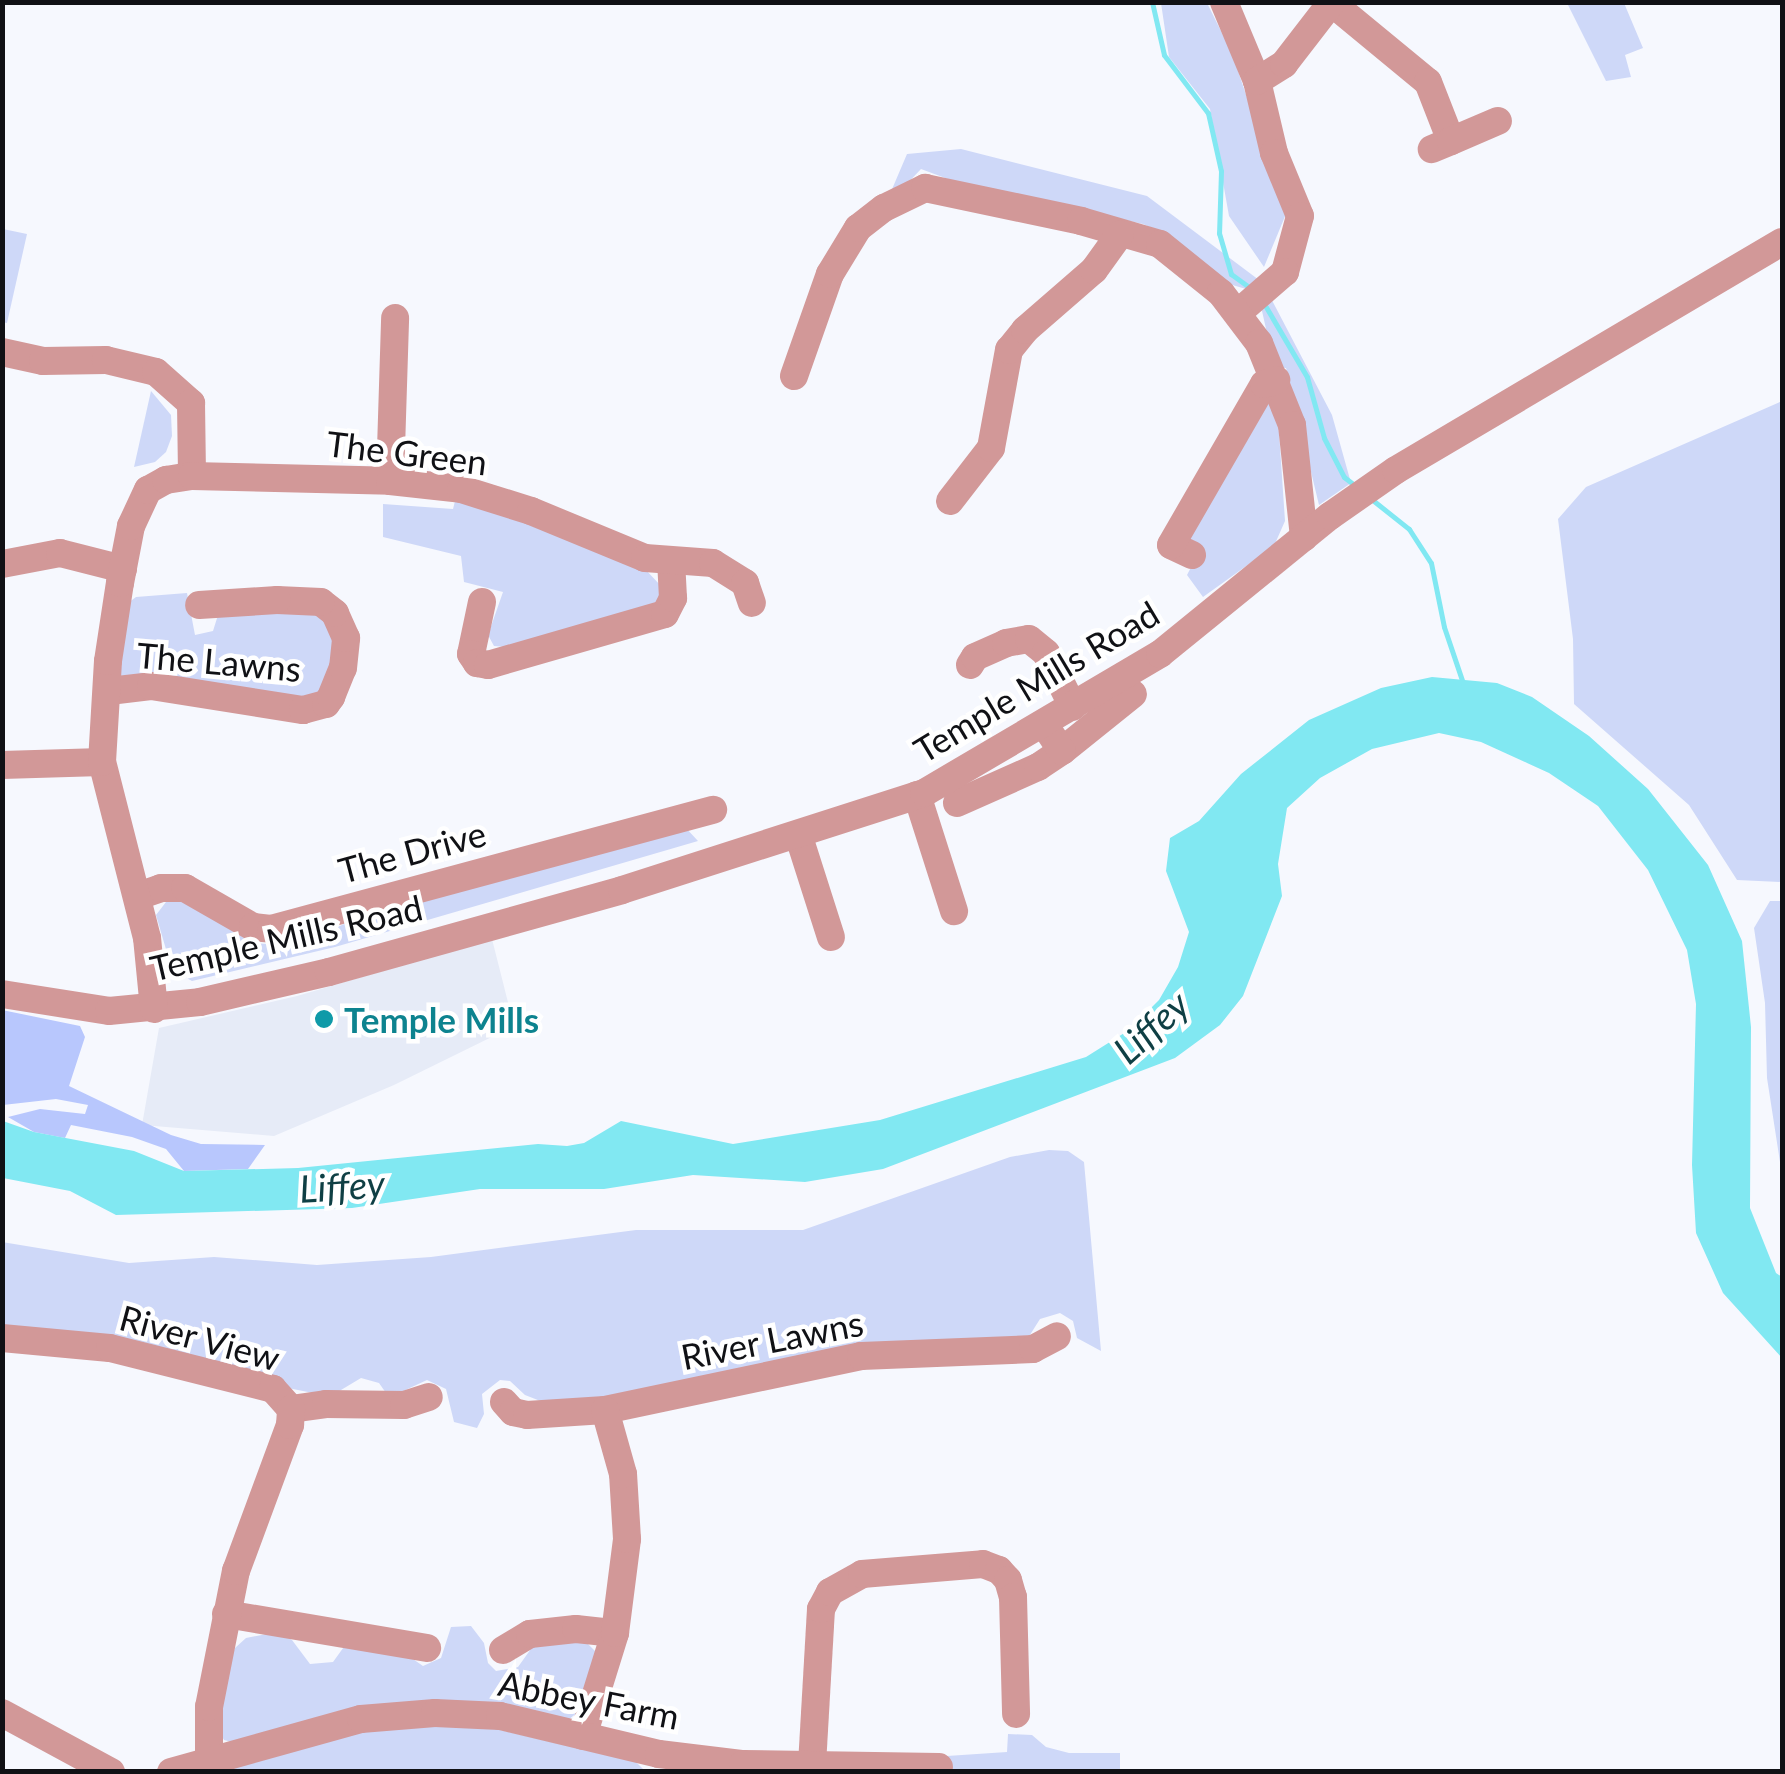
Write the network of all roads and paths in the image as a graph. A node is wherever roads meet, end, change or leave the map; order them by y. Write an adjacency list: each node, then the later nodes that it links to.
1 (1224, 2): 3 (street)
2 (1332, 3): 3 (street); 4 (street)
3 (1257, 81): 7 (street)
4 (1498, 121)
5 (1120, 234): 7 (street); 10 (street); 14 (street)
6 (1782, 242): 15 (street, Temple Mills Road)
7 (1239, 312): 11 (street)
8 (394, 318): 13 (street)
9 (2, 352): 12 (street)
10 (794, 376)
11 (1276, 380): 15 (street); 16 (street)
12 (188, 476): 13 (street, The Green); 19 (street)
13 (390, 482): 17 (street, The Green)
14 (950, 501)
15 (1304, 537): 26 (street, Temple Mills Road)
16 (1192, 555)
17 (671, 561): 20 (street); 21 (street, The Green)
18 (2, 564): 19 (street)
19 (123, 569): 24 (street)
20 (482, 602)
21 (752, 604)
22 (199, 605): 24 (street, The Lawns)
23 (970, 665): 26 (street)
24 (109, 690): 29 (street)
25 (1133, 694): 28 (street)
26 (1074, 707): 27 (street, Temple Mills Road)
27 (1045, 726): 28 (street); 31 (street, Temple Mills Road)
28 (1062, 751): 32 (street)
29 (102, 762): 30 (street); 35 (street)
30 (2, 765)
31 (917, 795): 34 (street, Temple Mills Road); 36 (street)
32 (957, 803)
33 (713, 810): 35 (street, The Drive)
34 (799, 837): 37 (street); 39 (street, Temple Mills Road)
35 (138, 896): 39 (street)
36 (954, 911)
37 (831, 937)
38 (2, 994): 39 (street, Temple Mills Road)
39 (154, 1009)
40 (1057, 1336): 45 (street, River Lawns)
41 (2, 1338): 44 (street, River View)
42 (429, 1397): 44 (street, River View)
43 (504, 1402): 45 (street, River Lawns)
44 (291, 1410): 46 (street)
45 (605, 1410): 47 (street)
46 (226, 1614): 48 (street); 53 (street)
47 (615, 1633): 49 (street); 52 (street)
48 (427, 1648)
49 (503, 1650)
50 (2, 1713): 57 (street)
51 (1016, 1714): 55 (street)
52 (583, 1736): 53 (street, Abbey Farm); 54 (street, Abbey Farm)
53 (209, 1760): 58 (street, Abbey Farm)
54 (658, 1763): 55 (street, Abbey Farm)
55 (812, 1765): 56 (street, Abbey Farm)
56 (939, 1767)
57 (103, 1770)
58 (170, 1772)

